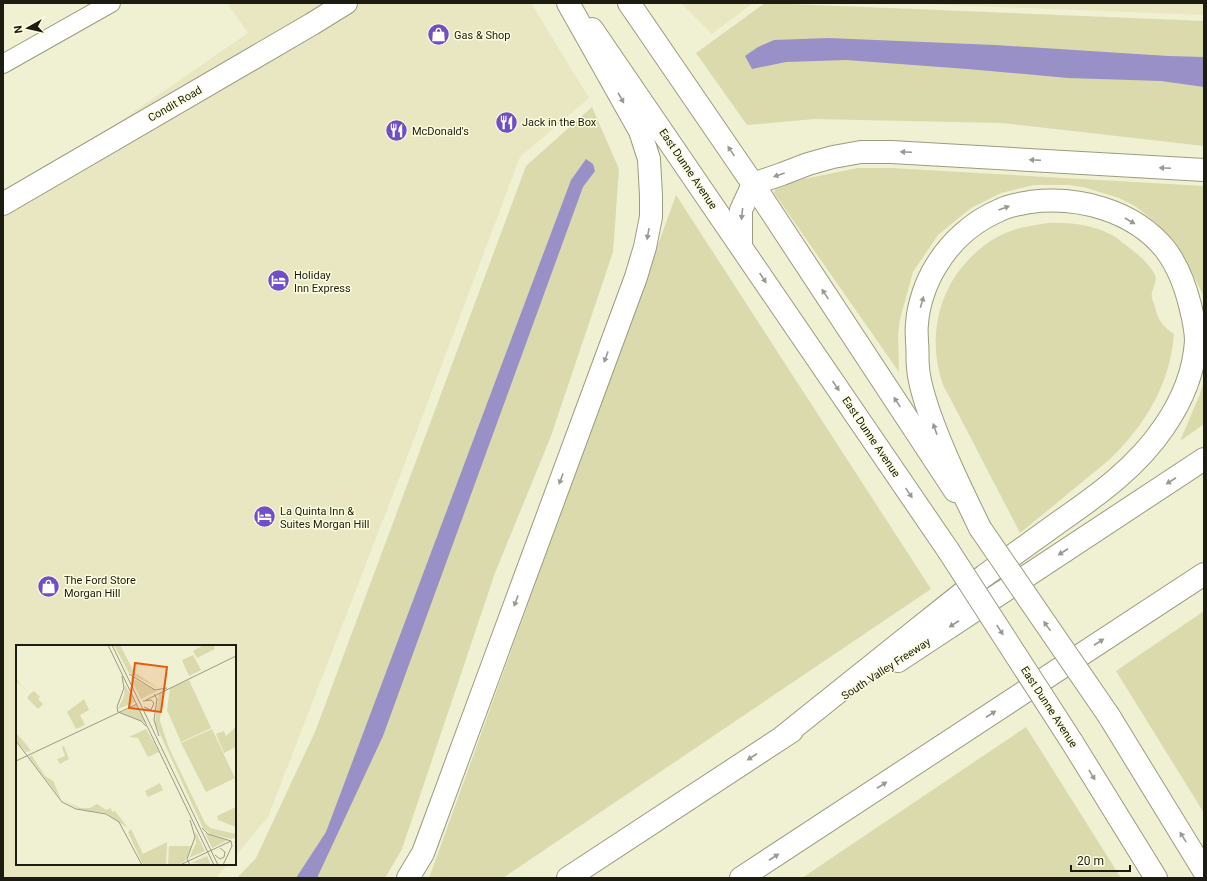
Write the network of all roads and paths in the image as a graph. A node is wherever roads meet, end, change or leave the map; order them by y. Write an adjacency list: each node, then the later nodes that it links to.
1 (111, 3): 6 (street)
2 (346, 3): 9 (main road, Condit Road)
3 (568, 3): 16 (main road, one-way to 16)
4 (574, 3): 10 (main road, East Dunne Avenue)
5 (629, 3): 8 (main road, one-way to 5)
6 (3, 64)
7 (1204, 170): 8 (main road, one-way to 8)
8 (753, 184): 10 (main road, one-way to 10); 12 (main road, one-way to 8)
9 (3, 204)
10 (741, 246): 19 (main road, East Dunne Avenue, one-way to 19, bridge)
11 (1204, 459): 14 (main road, South Valley Freeway, one-way to 14)
12 (980, 528): 14 (main road, one-way to 14); 15 (main road, one-way to 12, bridge)
13 (1204, 574): 18 (main road, one-way to 13)
14 (781, 738): 17 (main road, South Valley Freeway, one-way to 17)
15 (1204, 871)
16 (408, 878)
17 (568, 878)
18 (741, 878)
19 (1156, 878)

